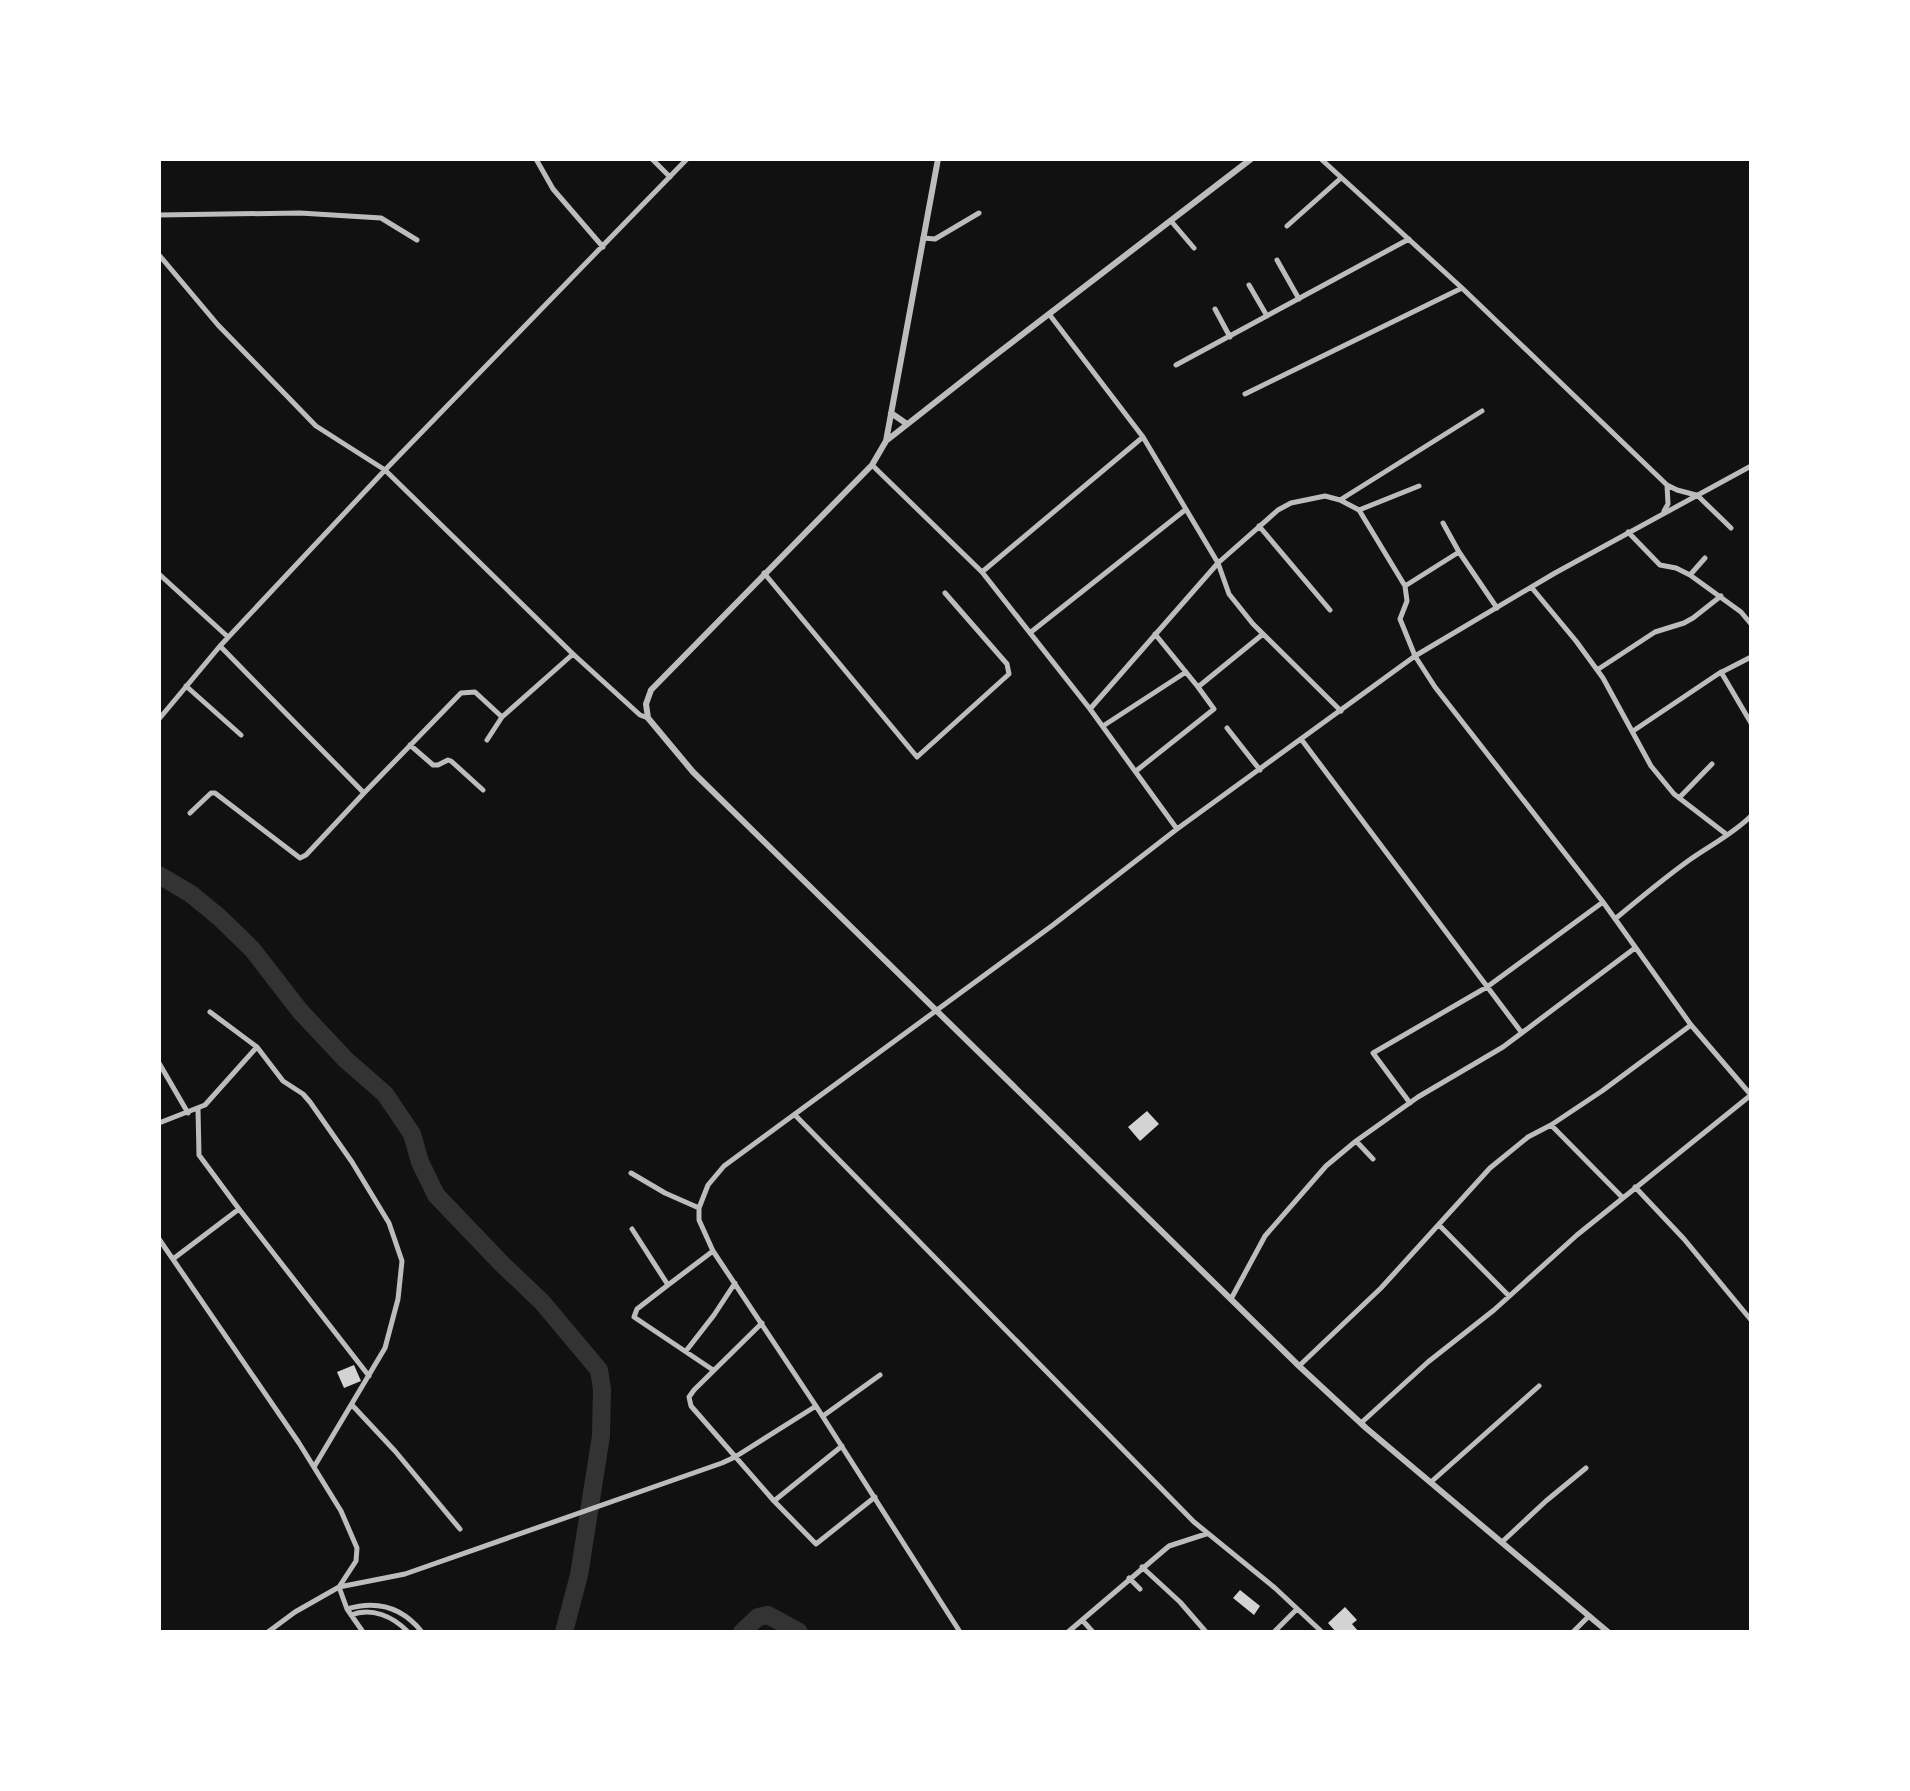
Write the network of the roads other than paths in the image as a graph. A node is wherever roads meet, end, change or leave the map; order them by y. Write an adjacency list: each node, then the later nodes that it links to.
1 (536, 159): 16 (street)
2 (652, 159): 7 (street)
3 (687, 159): 7 (street)
4 (938, 159): 13 (street)
5 (1251, 159): 11 (street)
6 (1321, 159): 8 (street)
7 (670, 177): 16 (street)
8 (1341, 178): 12 (street); 14 (street)
9 (979, 213): 13 (street)
10 (159, 215): 15 (street)
11 (1171, 221): 17 (street); 24 (street)
12 (1286, 226)
13 (923, 238): 30 (street)
14 (1409, 239): 21 (street); 22 (street)
15 (417, 240)
16 (603, 247): 36 (street)
17 (1194, 248)
18 (159, 255): 36 (street)
19 (1277, 260): 22 (street)
20 (1249, 285): 25 (street)
21 (1462, 288): 28 (street); 37 (street)
22 (1299, 299): 25 (street)
23 (1215, 309): 26 (street)
24 (1049, 314): 31 (street); 32 (street)
25 (1267, 316): 26 (street)
26 (1230, 337): 27 (street)
27 (1176, 365)
28 (1245, 394)
29 (1482, 411): 40 (street)
30 (891, 413): 31 (street); 33 (street)
31 (907, 424): 33 (street)
32 (1143, 437): 41 (street); 51 (street)
33 (886, 441): 34 (street)
34 (872, 465): 51 (street); 52 (street)
35 (1751, 466): 39 (street)
36 (384, 470): 65 (street); 67 (street)
37 (1667, 485): 39 (street); 43 (street)
38 (1419, 486): 42 (street)
39 (1696, 495): 43 (street); 46 (street)
40 (1340, 500): 42 (street); 45 (street)
41 (1185, 510): 50 (street); 62 (street)
42 (1359, 510): 55 (street)
43 (1661, 514): 47 (street)
44 (1443, 523): 48 (street)
45 (1259, 527): 50 (street); 60 (street)
46 (1731, 528)
47 (1628, 532): 54 (street); 56 (street)
48 (1459, 552): 55 (street); 59 (street)
49 (1706, 558): 54 (street)
50 (1218, 563): 63 (street); 64 (street)
51 (982, 572): 62 (street)
52 (764, 573): 57 (street); 78 (street)
53 (159, 574): 65 (street)
54 (1690, 575): 58 (street)
55 (1405, 586): 68 (street)
56 (1532, 588): 59 (street); 70 (street)
57 (945, 593)
58 (1721, 596): 61 (street); 70 (street)
59 (1497, 608): 68 (street)
60 (1330, 610)
61 (1751, 624)
62 (1031, 632): 75 (street)
63 (1155, 634): 71 (street); 75 (street)
64 (1263, 634): 74 (street); 76 (street)
65 (228, 638): 66 (street)
66 (220, 646): 73 (street); 92 (street)
67 (572, 654): 77 (street); 78 (street)
68 (1415, 656): 76 (street); 98 (street)
69 (1751, 657): 72 (street)
70 (1597, 670): 83 (street)
71 (1186, 672): 74 (street); 81 (street)
72 (1721, 672): 80 (street); 83 (street)
73 (186, 685): 79 (street); 84 (street)
74 (1198, 687): 90 (street)
75 (1090, 709): 81 (street)
76 (1341, 710): 85 (street)
77 (502, 717): 86 (street); 87 (street)
78 (648, 718): 102 (street)
79 (159, 719)
80 (1751, 723)
81 (1103, 726): 90 (street)
82 (1227, 729): 89 (street)
83 (1633, 731): 93 (street)
84 (241, 735)
85 (1301, 739): 89 (street); 101 (street)
86 (487, 740)
87 (410, 745): 91 (street); 92 (street)
88 (1712, 764): 93 (street)
89 (1259, 770): 96 (street)
90 (1136, 771): 96 (street)
91 (483, 790)
92 (364, 793): 94 (street)
93 (1679, 798): 97 (street)
94 (190, 813)
95 (1751, 817): 97 (street)
96 (1177, 829): 102 (street)
97 (1726, 834): 99 (street)
98 (1603, 902): 99 (street); 101 (street)
99 (1615, 919): 100 (street)
100 (1635, 948): 104 (street); 105 (street)
101 (1487, 987): 105 (street); 109 (street)
102 (936, 1011): 112 (street); 130 (street)
103 (210, 1012): 106 (street)
104 (1691, 1025): 108 (street); 114 (street)
105 (1522, 1033): 109 (street)
106 (255, 1050): 110 (street); 137 (street)
107 (159, 1063): 111 (street)
108 (1751, 1095): 118 (street)
109 (1410, 1103): 115 (street)
110 (198, 1109): 111 (street); 121 (street)
111 (188, 1113): 113 (street)
112 (795, 1115): 120 (street); 151 (street)
113 (159, 1123)
114 (1551, 1125): 119 (street); 122 (street)
115 (1356, 1141): 116 (street); 130 (street)
116 (1373, 1159)
117 (631, 1172): 120 (street)
118 (1636, 1187): 119 (street); 131 (street)
119 (1623, 1198): 129 (street)
120 (699, 1208): 125 (street)
121 (239, 1209): 126 (street); 137 (street)
122 (1439, 1225): 129 (street); 134 (street)
123 (632, 1229): 128 (street)
124 (159, 1239): 126 (street)
125 (713, 1251): 127 (street); 128 (street)
126 (173, 1259): 145 (street)
127 (736, 1283): 132 (street); 133 (street)
128 (668, 1285): 133 (street)
129 (1509, 1296): 142 (street)
130 (1231, 1299): 134 (street)
131 (1751, 1320)
132 (762, 1323): 135 (street); 140 (street)
133 (686, 1351): 135 (street)
134 (1299, 1366): 142 (street)
135 (713, 1370): 144 (street)
136 (880, 1375): 141 (street)
137 (369, 1376): 139 (street)
138 (1539, 1386): 147 (street)
139 (352, 1405): 145 (street); 150 (street)
140 (816, 1406): 141 (street); 144 (street)
141 (823, 1416): 143 (street)
142 (1362, 1423): 147 (street)
143 (842, 1446): 148 (street); 149 (street)
144 (735, 1457): 149 (street); 155 (street)
145 (314, 1467): 155 (street)
146 (1586, 1468): 152 (street)
147 (1430, 1482): 152 (street)
148 (874, 1497): 149 (street); 166 (street)
149 (774, 1502)
150 (460, 1529)
151 (1206, 1534): 153 (street); 158 (street)
152 (1502, 1542): 160 (street)
153 (1142, 1567): 154 (street); 169 (street)
154 (1129, 1578): 156 (street); 161 (street)
155 (339, 1587): 157 (street); 162 (street)
156 (1140, 1590)
157 (347, 1609): 159 (street); 165 (street)
158 (1297, 1609): 170 (street); 171 (street)
159 (351, 1615): 163 (street); 164 (street)
160 (1589, 1615): 172 (street); 173 (street)
161 (1082, 1620): 167 (street); 168 (street)
162 (268, 1632)
163 (363, 1632)
164 (408, 1632)
165 (422, 1632)
166 (960, 1632)
167 (1068, 1632)
168 (1093, 1632)
169 (1206, 1632)
170 (1274, 1632)
171 (1322, 1632)
172 (1573, 1632)
173 (1608, 1632)

